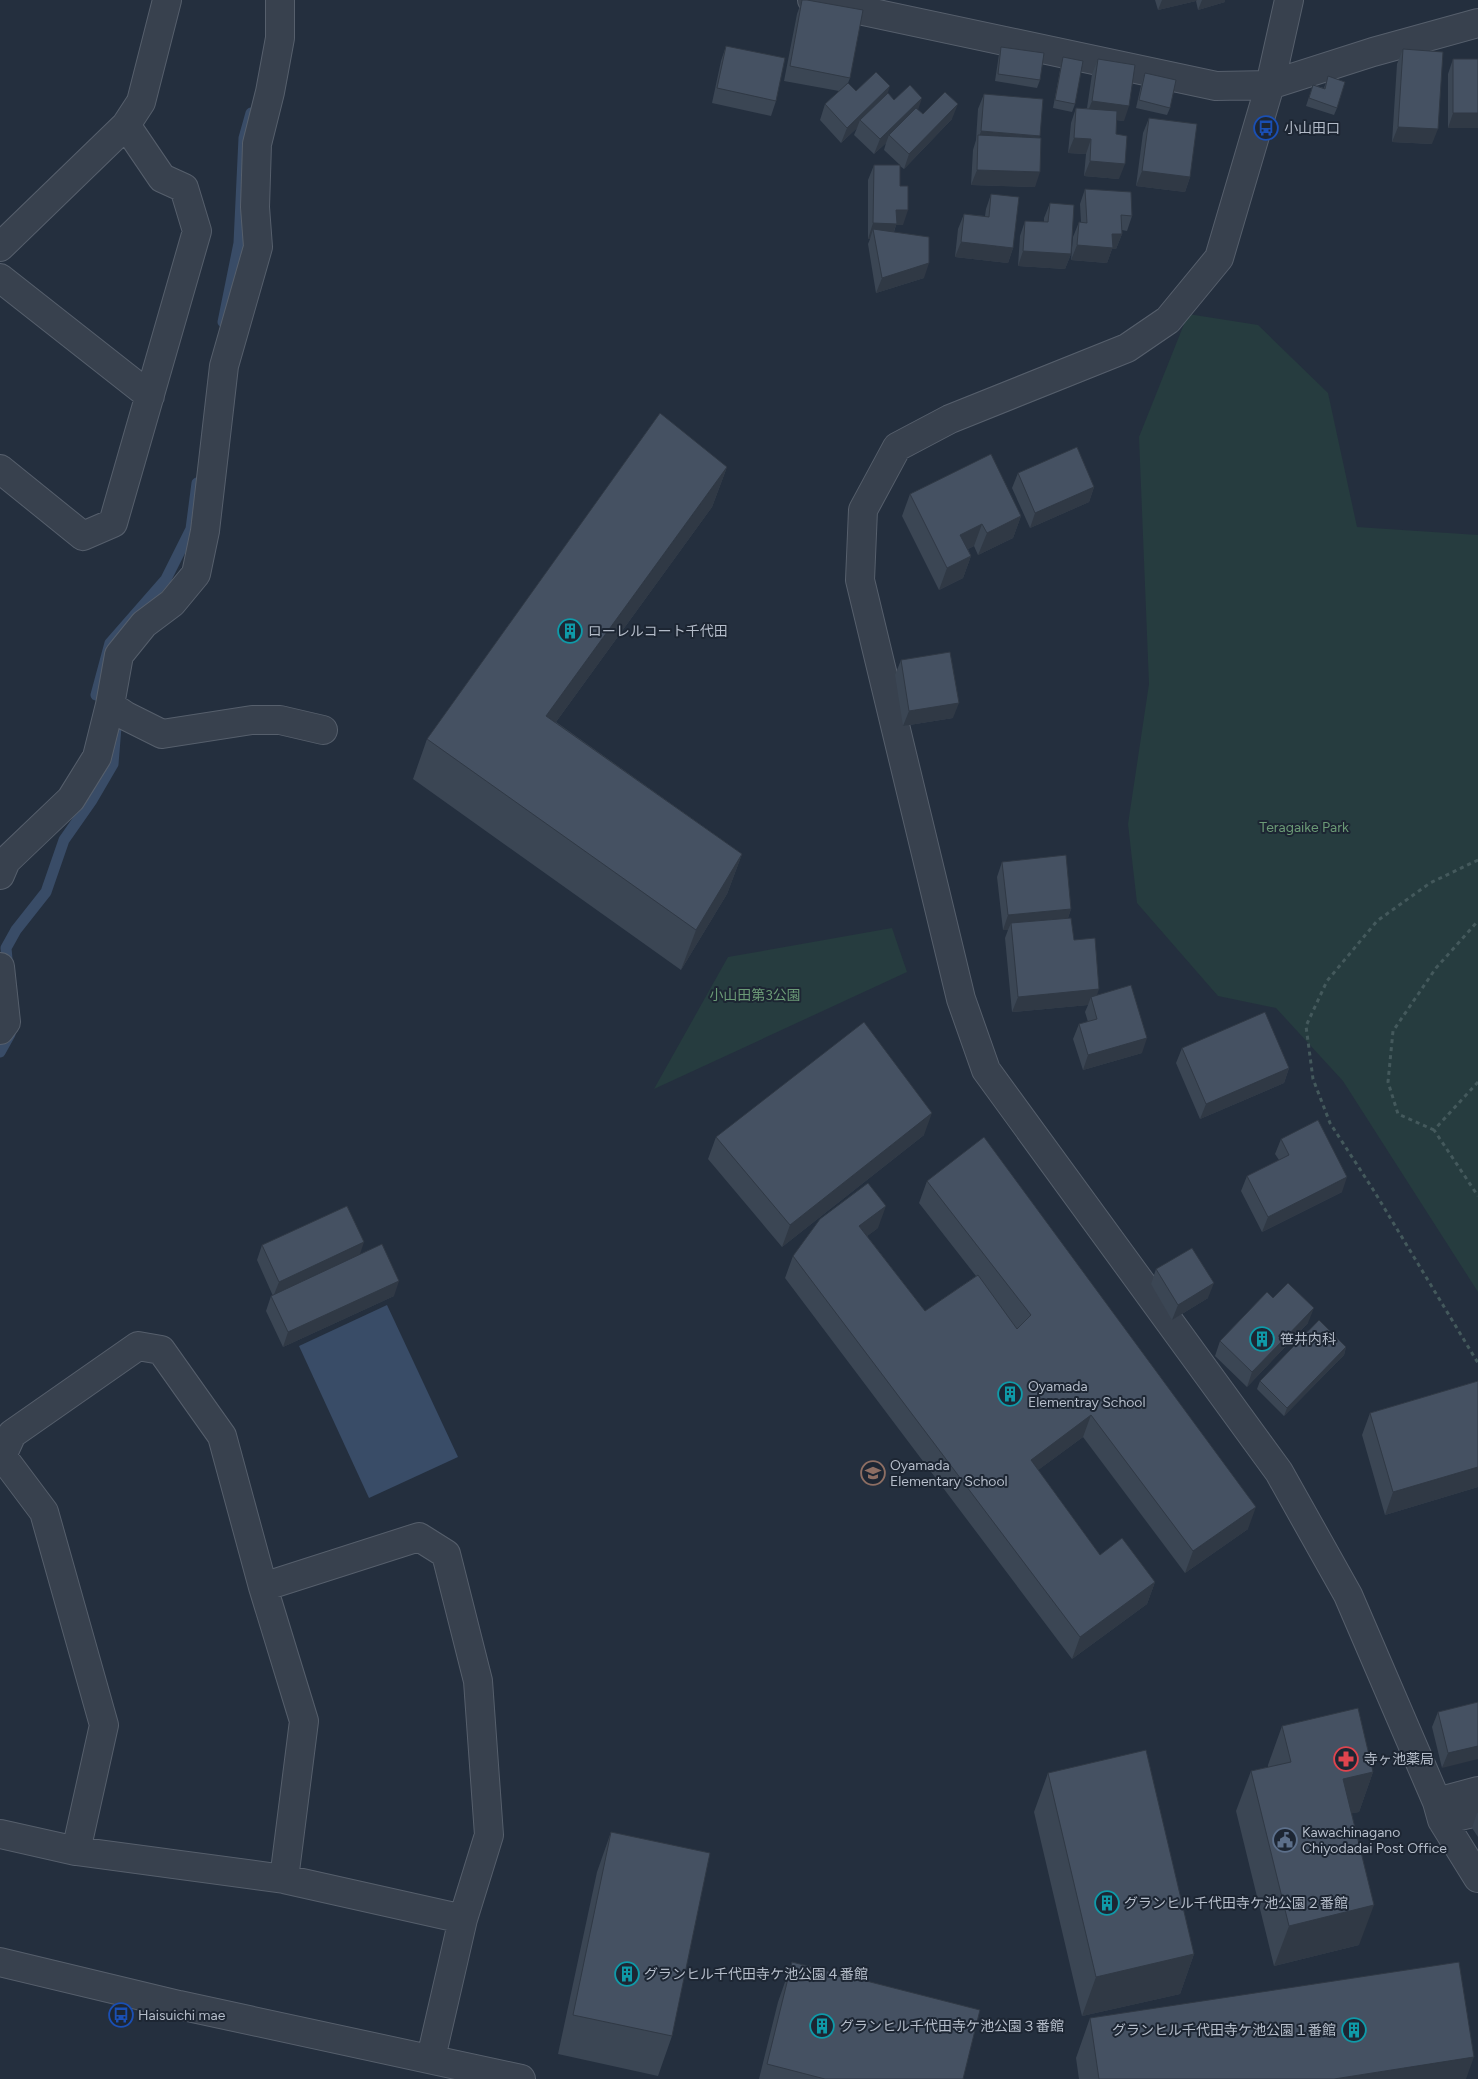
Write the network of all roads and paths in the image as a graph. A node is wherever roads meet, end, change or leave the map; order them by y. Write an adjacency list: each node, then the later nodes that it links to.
1 (167, 0): 7 (street)
2 (280, 0): 12 (street)
3 (814, 0): 6 (street)
4 (1289, 0): 6 (street)
5 (1478, 22): 6 (street)
6 (1270, 85): 25 (street)
7 (126, 125): 8 (street); 10 (street)
8 (0, 247)
9 (0, 278): 10 (street)
10 (150, 396): 11 (street)
11 (0, 469)
12 (110, 705): 13 (street); 15 (street)
13 (323, 730)
14 (1478, 860): 22 (path)
15 (0, 875)
16 (1478, 921): 20 (path)
17 (0, 967): 18 (street)
18 (0, 1030)
19 (1478, 1082): 20 (path)
20 (1434, 1130): 21 (path)
21 (1478, 1196)
22 (1478, 1363)
23 (264, 1587): 28 (street); 30 (street); 31 (street)
24 (1478, 1791): 25 (street)
25 (1440, 1811): 26 (street); 29 (street)
26 (1478, 1812)
27 (0, 1834): 28 (street)
28 (76, 1851): 30 (street)
29 (1478, 1878)
30 (284, 1879): 31 (street)
31 (463, 1919): 33 (street)
32 (0, 1962): 33 (street)
33 (431, 2058): 34 (street)
34 (521, 2079)

